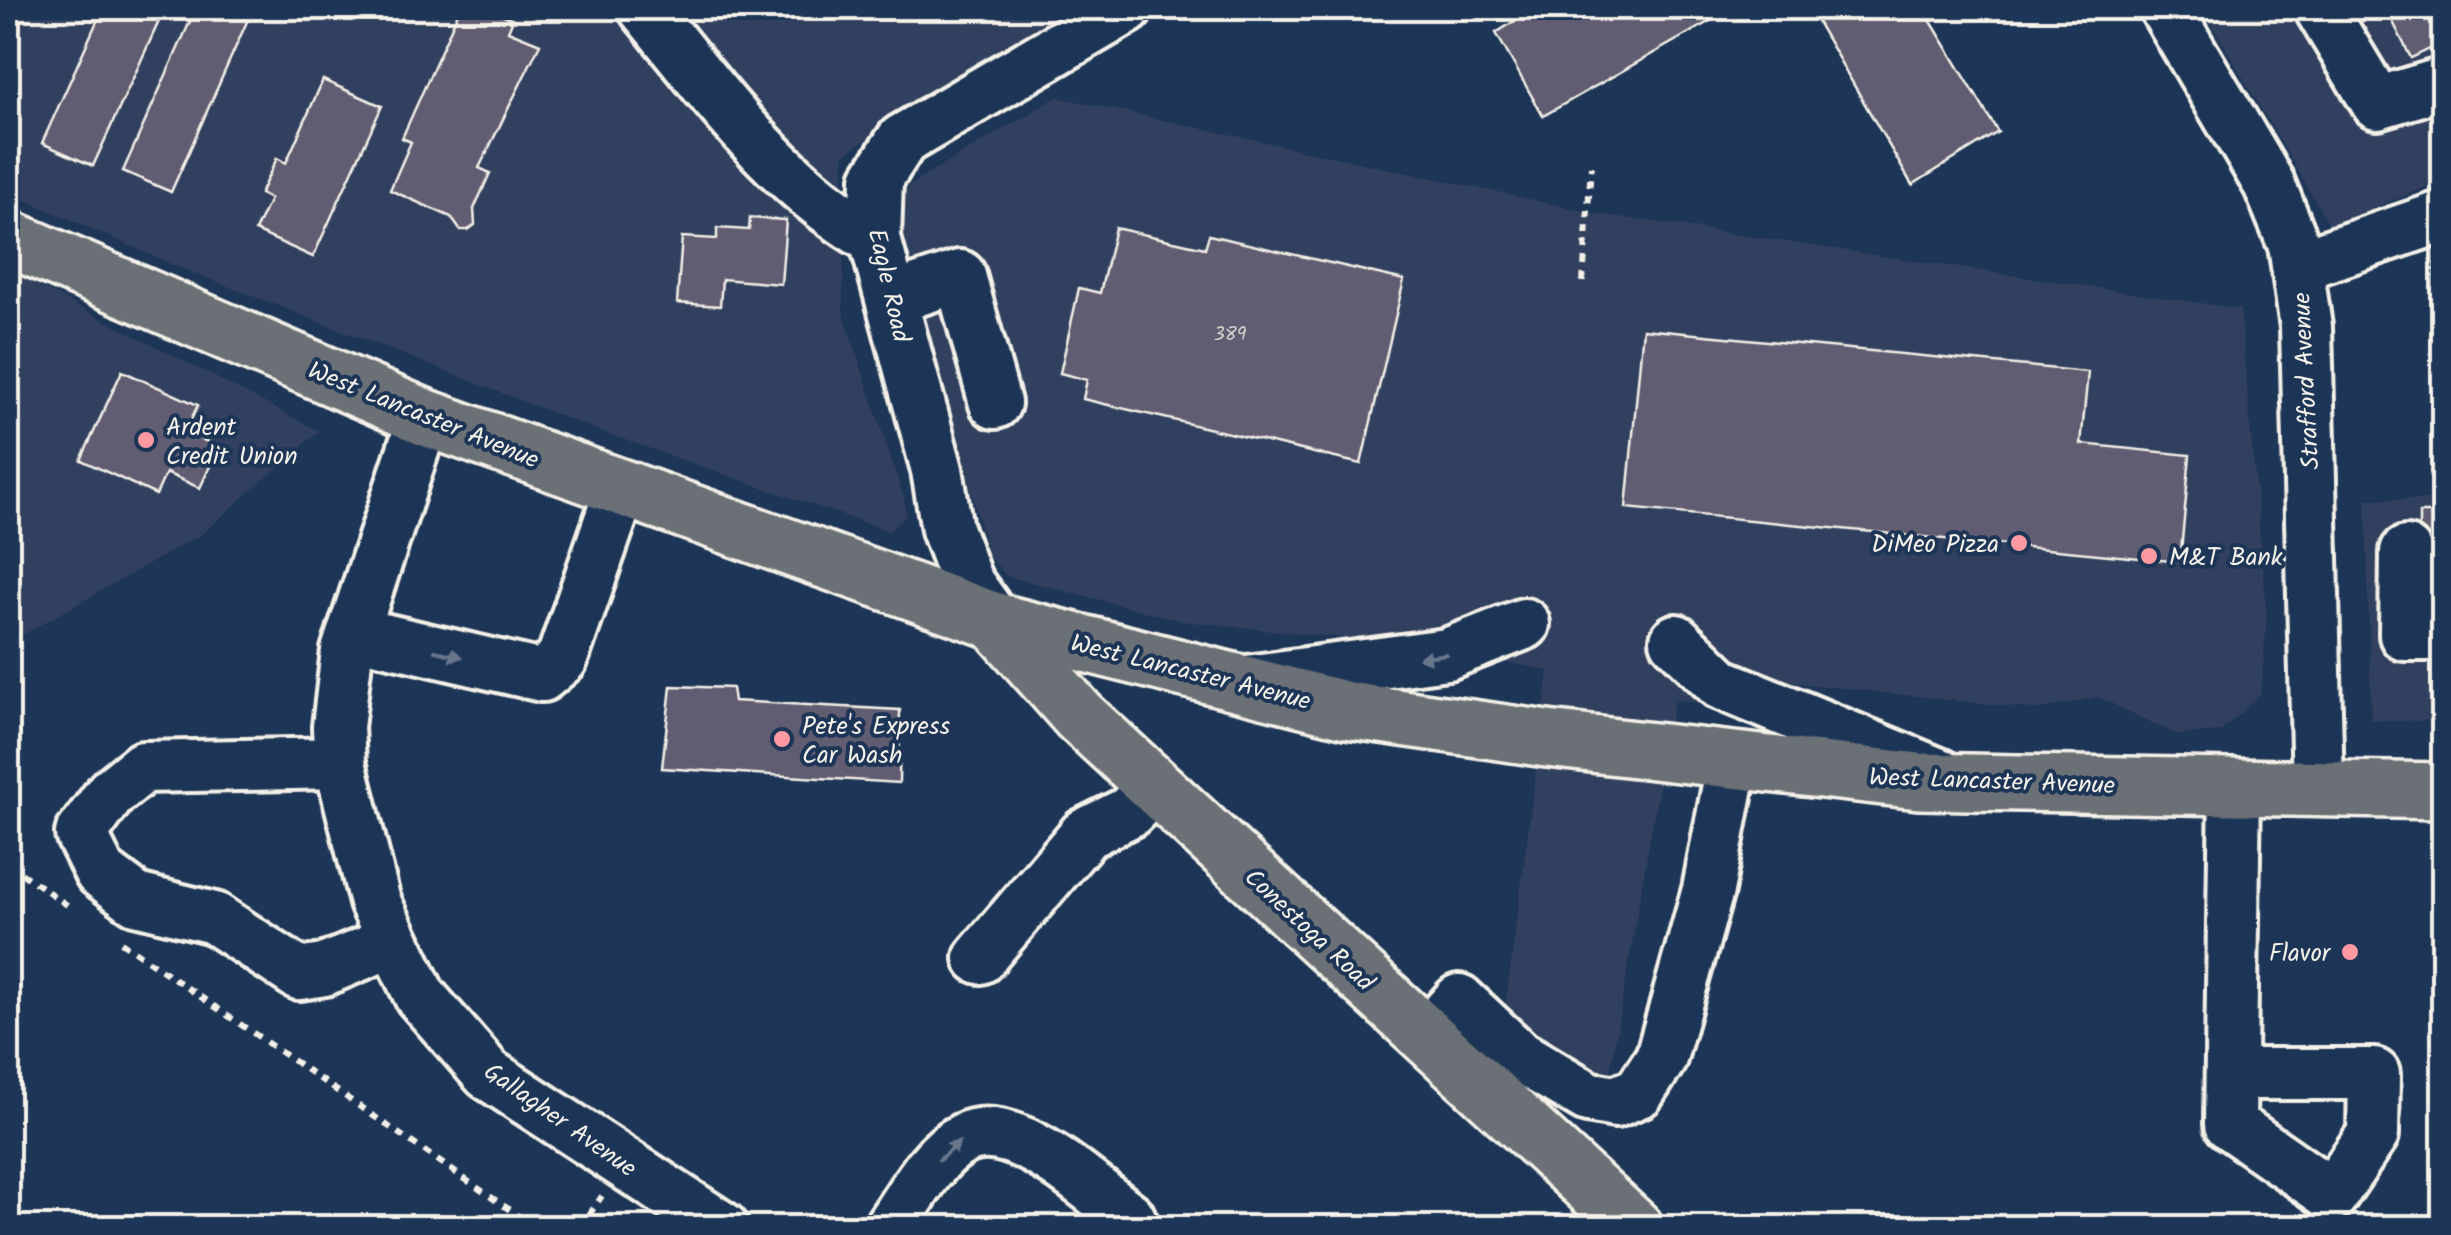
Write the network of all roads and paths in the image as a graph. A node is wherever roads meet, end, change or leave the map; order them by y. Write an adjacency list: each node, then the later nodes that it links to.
1 (644, 8): 9 (street)
2 (1127, 8): 9 (street, Eagle Road)
3 (2165, 8): 10 (street, Strafford Avenue)
4 (2320, 8): 5 (street)
5 (2444, 83)
6 (1591, 166): 11 (path)
7 (2444, 216): 10 (street)
8 (8, 238): 14 (main road, West Lancaster Avenue)
9 (875, 239): 12 (street, Eagle Road)
10 (2297, 266): 28 (street, Strafford Avenue)
11 (1583, 282)
12 (892, 299): 13 (street); 17 (street, Eagle Road)
13 (995, 403)
14 (424, 418): 15 (main road, West Lancaster Avenue); 19 (street, Gallagher Avenue)
15 (621, 489): 17 (main road, West Lancaster Avenue); 19 (street, one-way to 15)
16 (2406, 552): 20 (street)
17 (995, 622): 22 (main road, West Lancaster Avenue); 26 (main road, Conestoga Road)
18 (1524, 624): 22 (street, one-way to 22)
19 (353, 632): 24 (street, Gallagher Avenue)
20 (2444, 635)
21 (1676, 640): 25 (street)
22 (1239, 682): 23 (main road, West Lancaster Avenue)
23 (1733, 760): 25 (main road, West Lancaster Avenue); 35 (street)
24 (340, 763): 33 (street, Gallagher Avenue); 33 (street)
25 (1957, 782): 27 (main road, West Lancaster Avenue)
26 (1155, 786): 34 (street); 35 (main road, Conestoga Road)
27 (2235, 787): 28 (main road, West Lancaster Avenue); 36 (street)
28 (2318, 788): 29 (main road, West Lancaster Avenue)
29 (2444, 791)
30 (8, 864): 31 (path)
31 (86, 918)
32 (118, 940): 37 (path)
33 (393, 940): 38 (street, Gallagher Avenue)
34 (980, 958)
35 (1503, 1073): 41 (main road, Conestoga Road)
36 (2231, 1074)
37 (536, 1228)
38 (722, 1228)
39 (889, 1228): 40 (street, one-way to 40)
40 (1134, 1228)
41 (1635, 1228)

